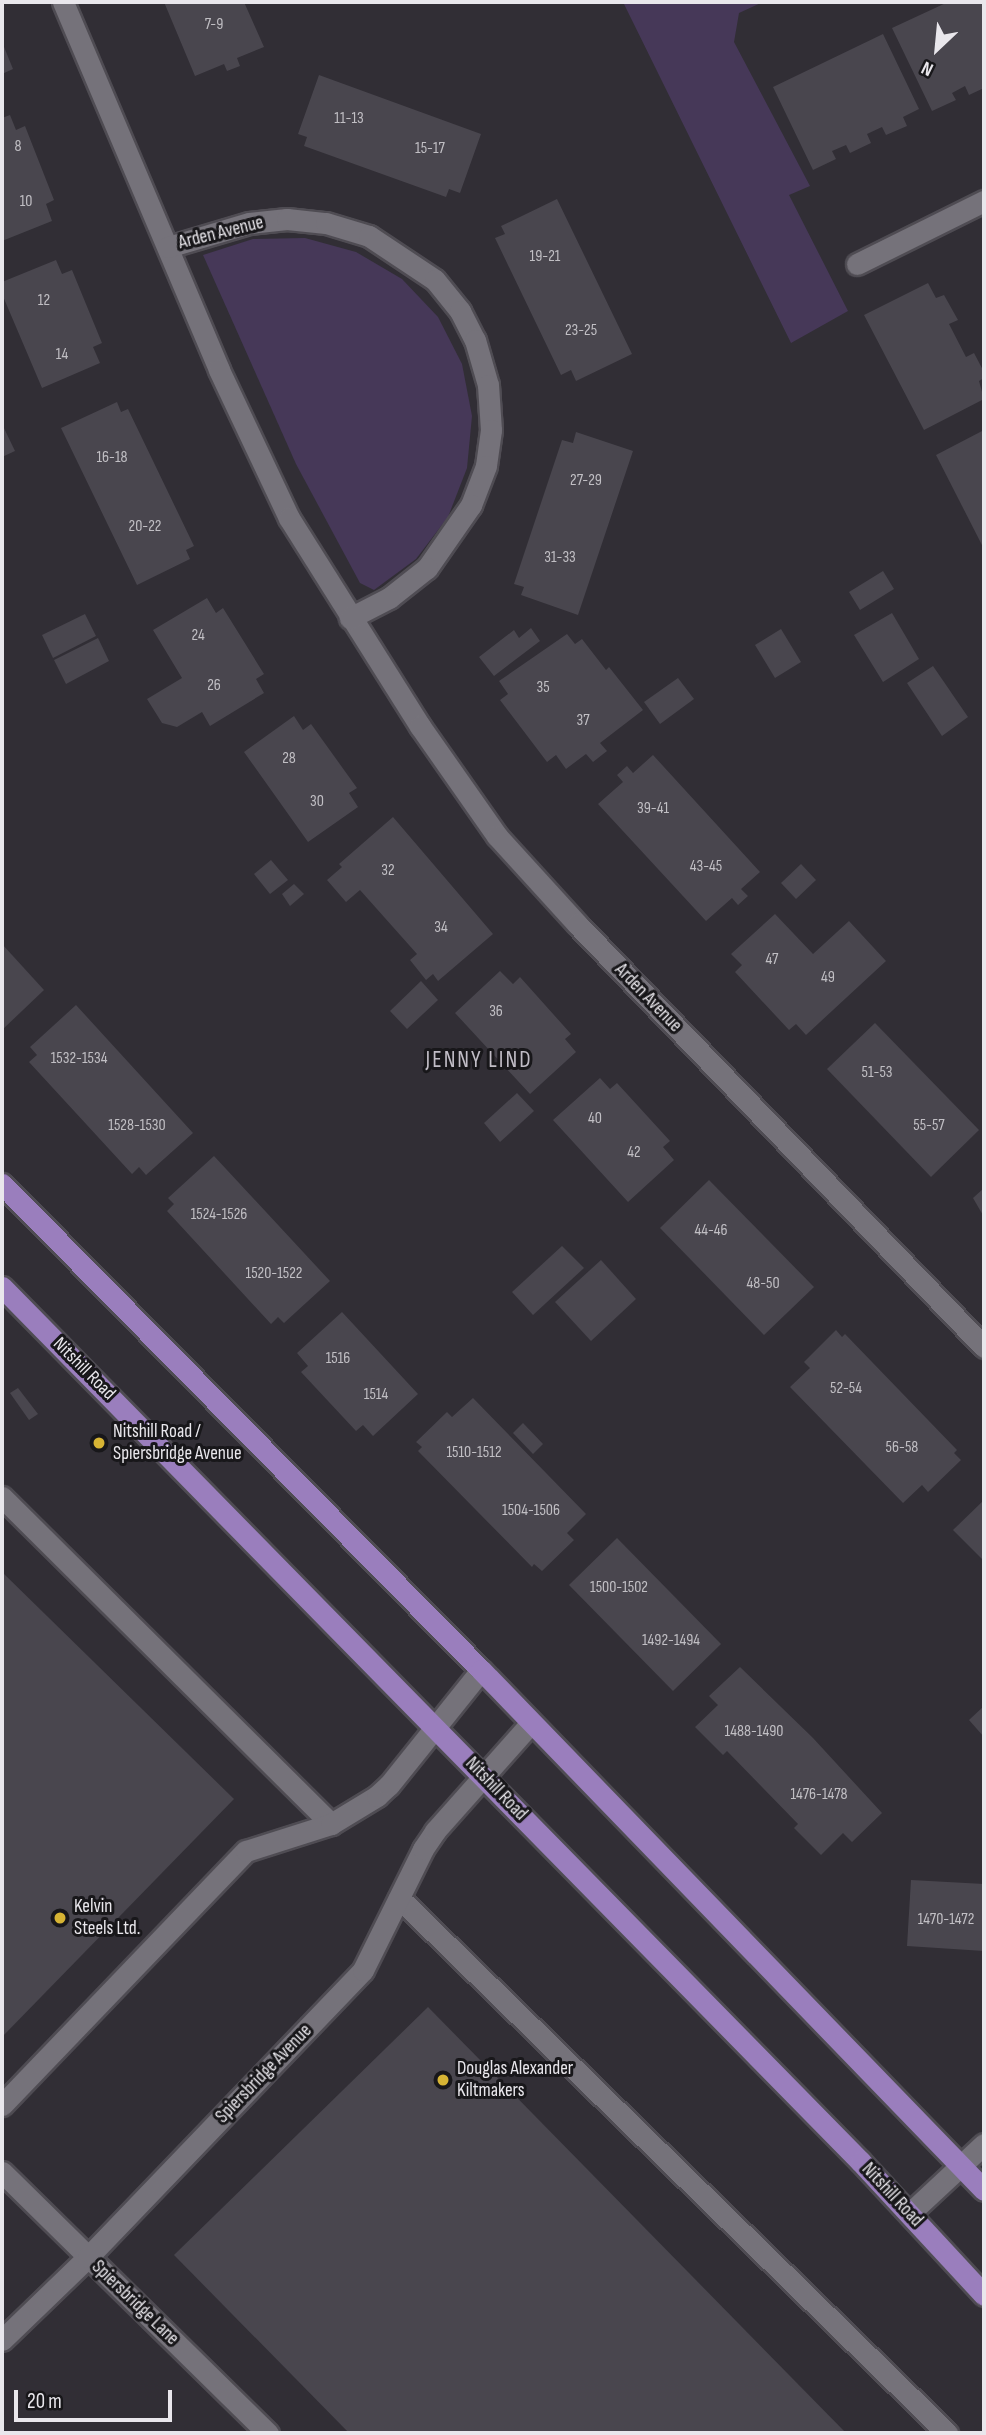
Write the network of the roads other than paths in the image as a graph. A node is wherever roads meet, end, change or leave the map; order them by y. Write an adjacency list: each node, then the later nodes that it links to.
1 (63, 2): 3 (street, Arden Avenue)
2 (984, 201): 4 (street)
3 (168, 247): 5 (street, Arden Avenue); 5 (street, Arden Avenue)
4 (857, 264)
5 (349, 618): 8 (street, Arden Avenue)
6 (2, 1184): 10 (main road)
7 (2, 1287): 12 (main road, Nitshill Road)
8 (984, 1347)
9 (2, 1497): 14 (street)
10 (481, 1670): 11 (main road); 12 (street)
11 (531, 1723): 13 (street, Spiersbridge Avenue); 18 (main road)
12 (435, 1726): 13 (main road, Nitshill Road); 14 (street)
13 (485, 1778): 15 (street, Spiersbridge Avenue); 21 (main road, Nitshill Road)
14 (331, 1824): 16 (street)
15 (399, 1898): 22 (street, Spiersbridge Avenue); 26 (street)
16 (2, 2105)
17 (984, 2144): 18 (street)
18 (960, 2166): 20 (main road); 21 (street)
19 (2, 2172): 22 (street, Spiersbridge Lane)
20 (984, 2190)
21 (910, 2213): 23 (main road, Nitshill Road)
22 (88, 2256): 24 (street, Spiersbridge Avenue); 25 (street, Spiersbridge Lane)
23 (984, 2295)
24 (2, 2340)
25 (268, 2433)
26 (947, 2433)

